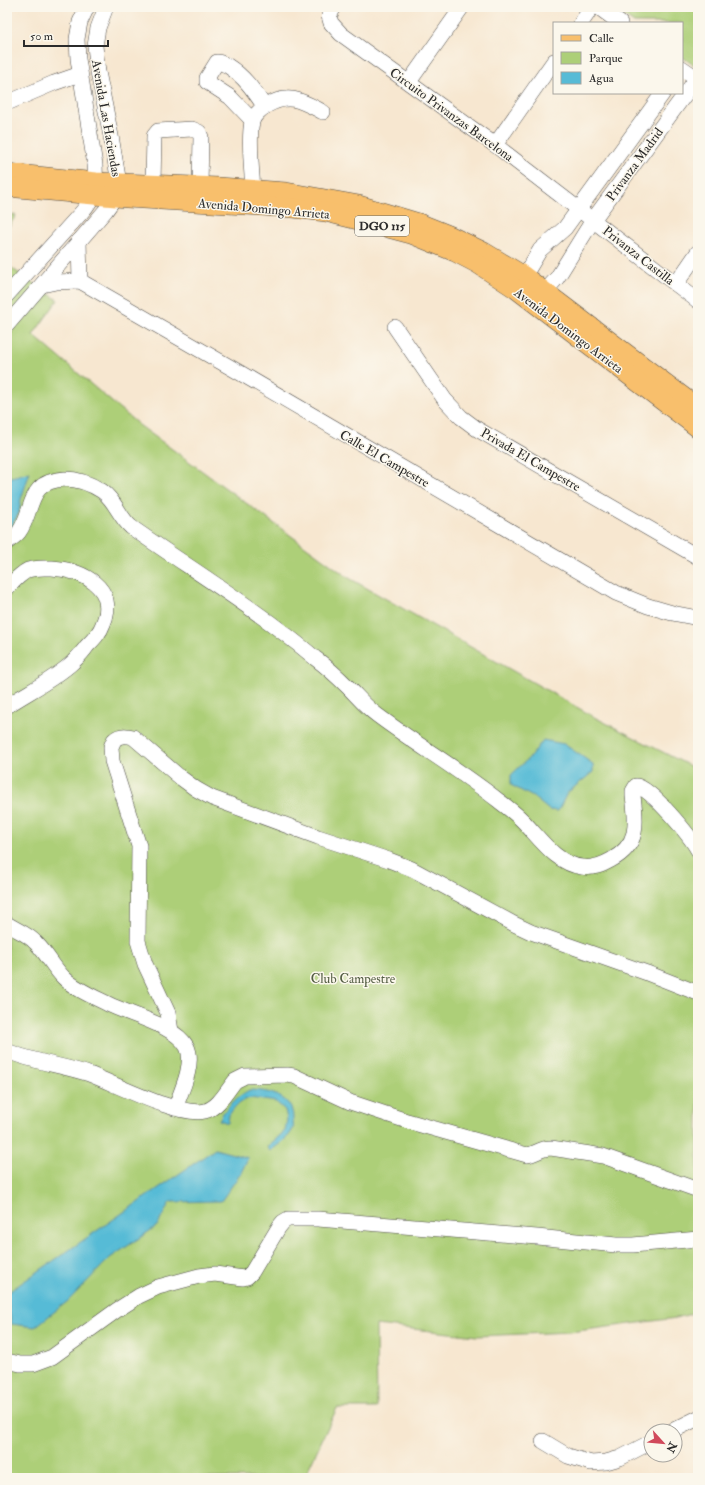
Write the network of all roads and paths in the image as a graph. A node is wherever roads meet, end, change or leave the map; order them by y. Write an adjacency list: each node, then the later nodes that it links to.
1 (87, 7): 10 (street, Avenida Las Haciendas)
2 (106, 7): 9 (street, Avenida Las Haciendas)
3 (462, 7): 15 (street)
4 (592, 7): 7 (street)
5 (598, 7): 8 (street)
6 (331, 12): 15 (street, Circuito Privanzas Barcelona)
7 (582, 22)
8 (619, 22)
9 (97, 35): 10 (street); 27 (street, Avenida Las Haciendas)
10 (78, 36): 13 (street, Avenida Las Haciendas)
11 (553, 62): 21 (street)
12 (683, 69): 14 (street)
13 (80, 74): 17 (street); 26 (street, Avenida Las Haciendas)
14 (698, 78): 30 (street, Privanza Madrid)
15 (409, 82): 21 (street, Circuito Privanzas Barcelona)
16 (662, 94): 29 (street, Privanza Madrid)
17 (7, 103)
18 (264, 107): 19 (street); 20 (street); 20 (street)
19 (323, 112)
20 (252, 120): 28 (street)
21 (495, 145): 29 (street, Circuito Privanzas Barcelona)
22 (7, 173): 26 (main road, Avenida Domingo Arrieta / DGO 115)
23 (153, 184): 25 (main road, Avenida Domingo Arrieta / DGO 115); 25 (street); 27 (main road, Avenida Domingo Arrieta / DGO 115)
24 (7, 187): 26 (main road, Avenida Domingo Arrieta / DGO 115)
25 (200, 187): 28 (main road, Avenida Domingo Arrieta / DGO 115)
26 (95, 188): 27 (main road, Avenida Domingo Arrieta / DGO 115); 35 (street)
27 (117, 190): 32 (street); 37 (main road, Avenida Domingo Arrieta / DGO 115)
28 (253, 190): 37 (main road, Avenida Domingo Arrieta / DGO 115)
29 (579, 209): 30 (street, Privanza Castilla); 31 (street, Privanza Madrid)
30 (593, 220): 33 (street, Privanza Madrid); 38 (street, Privanza Castilla)
31 (554, 237): 33 (street); 37 (street, Privanza Madrid)
32 (79, 241): 36 (street); 39 (street)
33 (573, 251): 41 (street, Privanza Madrid)
34 (698, 252): 38 (street)
35 (26, 273): 39 (street); 40 (street)
36 (80, 282): 39 (street, Calle El Campestre); 50 (street, Calle El Campestre)
37 (520, 283): 41 (main road, Avenida Domingo Arrieta / DGO 115)
38 (676, 284): 42 (street, Privanza Castilla)
39 (42, 285): 43 (street)
40 (7, 295)
41 (540, 297): 45 (main road, Avenida Domingo Arrieta / DGO 115); 46 (main road, Avenida Domingo Arrieta / DGO 115)
42 (698, 301)
43 (7, 325)
44 (395, 327): 48 (street, Privada El Campestre)
45 (698, 408)
46 (698, 428)
47 (7, 542): 52 (street)
48 (698, 557)
49 (7, 588): 51 (street)
50 (698, 618)
51 (7, 706)
52 (698, 850)
53 (7, 924): 55 (street)
54 (698, 993): 55 (street)
55 (171, 1031): 57 (street)
56 (7, 1051): 57 (street)
57 (175, 1108): 58 (street)
58 (698, 1190)
59 (698, 1239): 60 (street)
60 (7, 1361)
61 (698, 1418): 62 (street)
62 (683, 1426)
63 (543, 1441): 64 (street)
64 (643, 1446)
65 (698, 1475): 66 (path)
66 (693, 1478)

